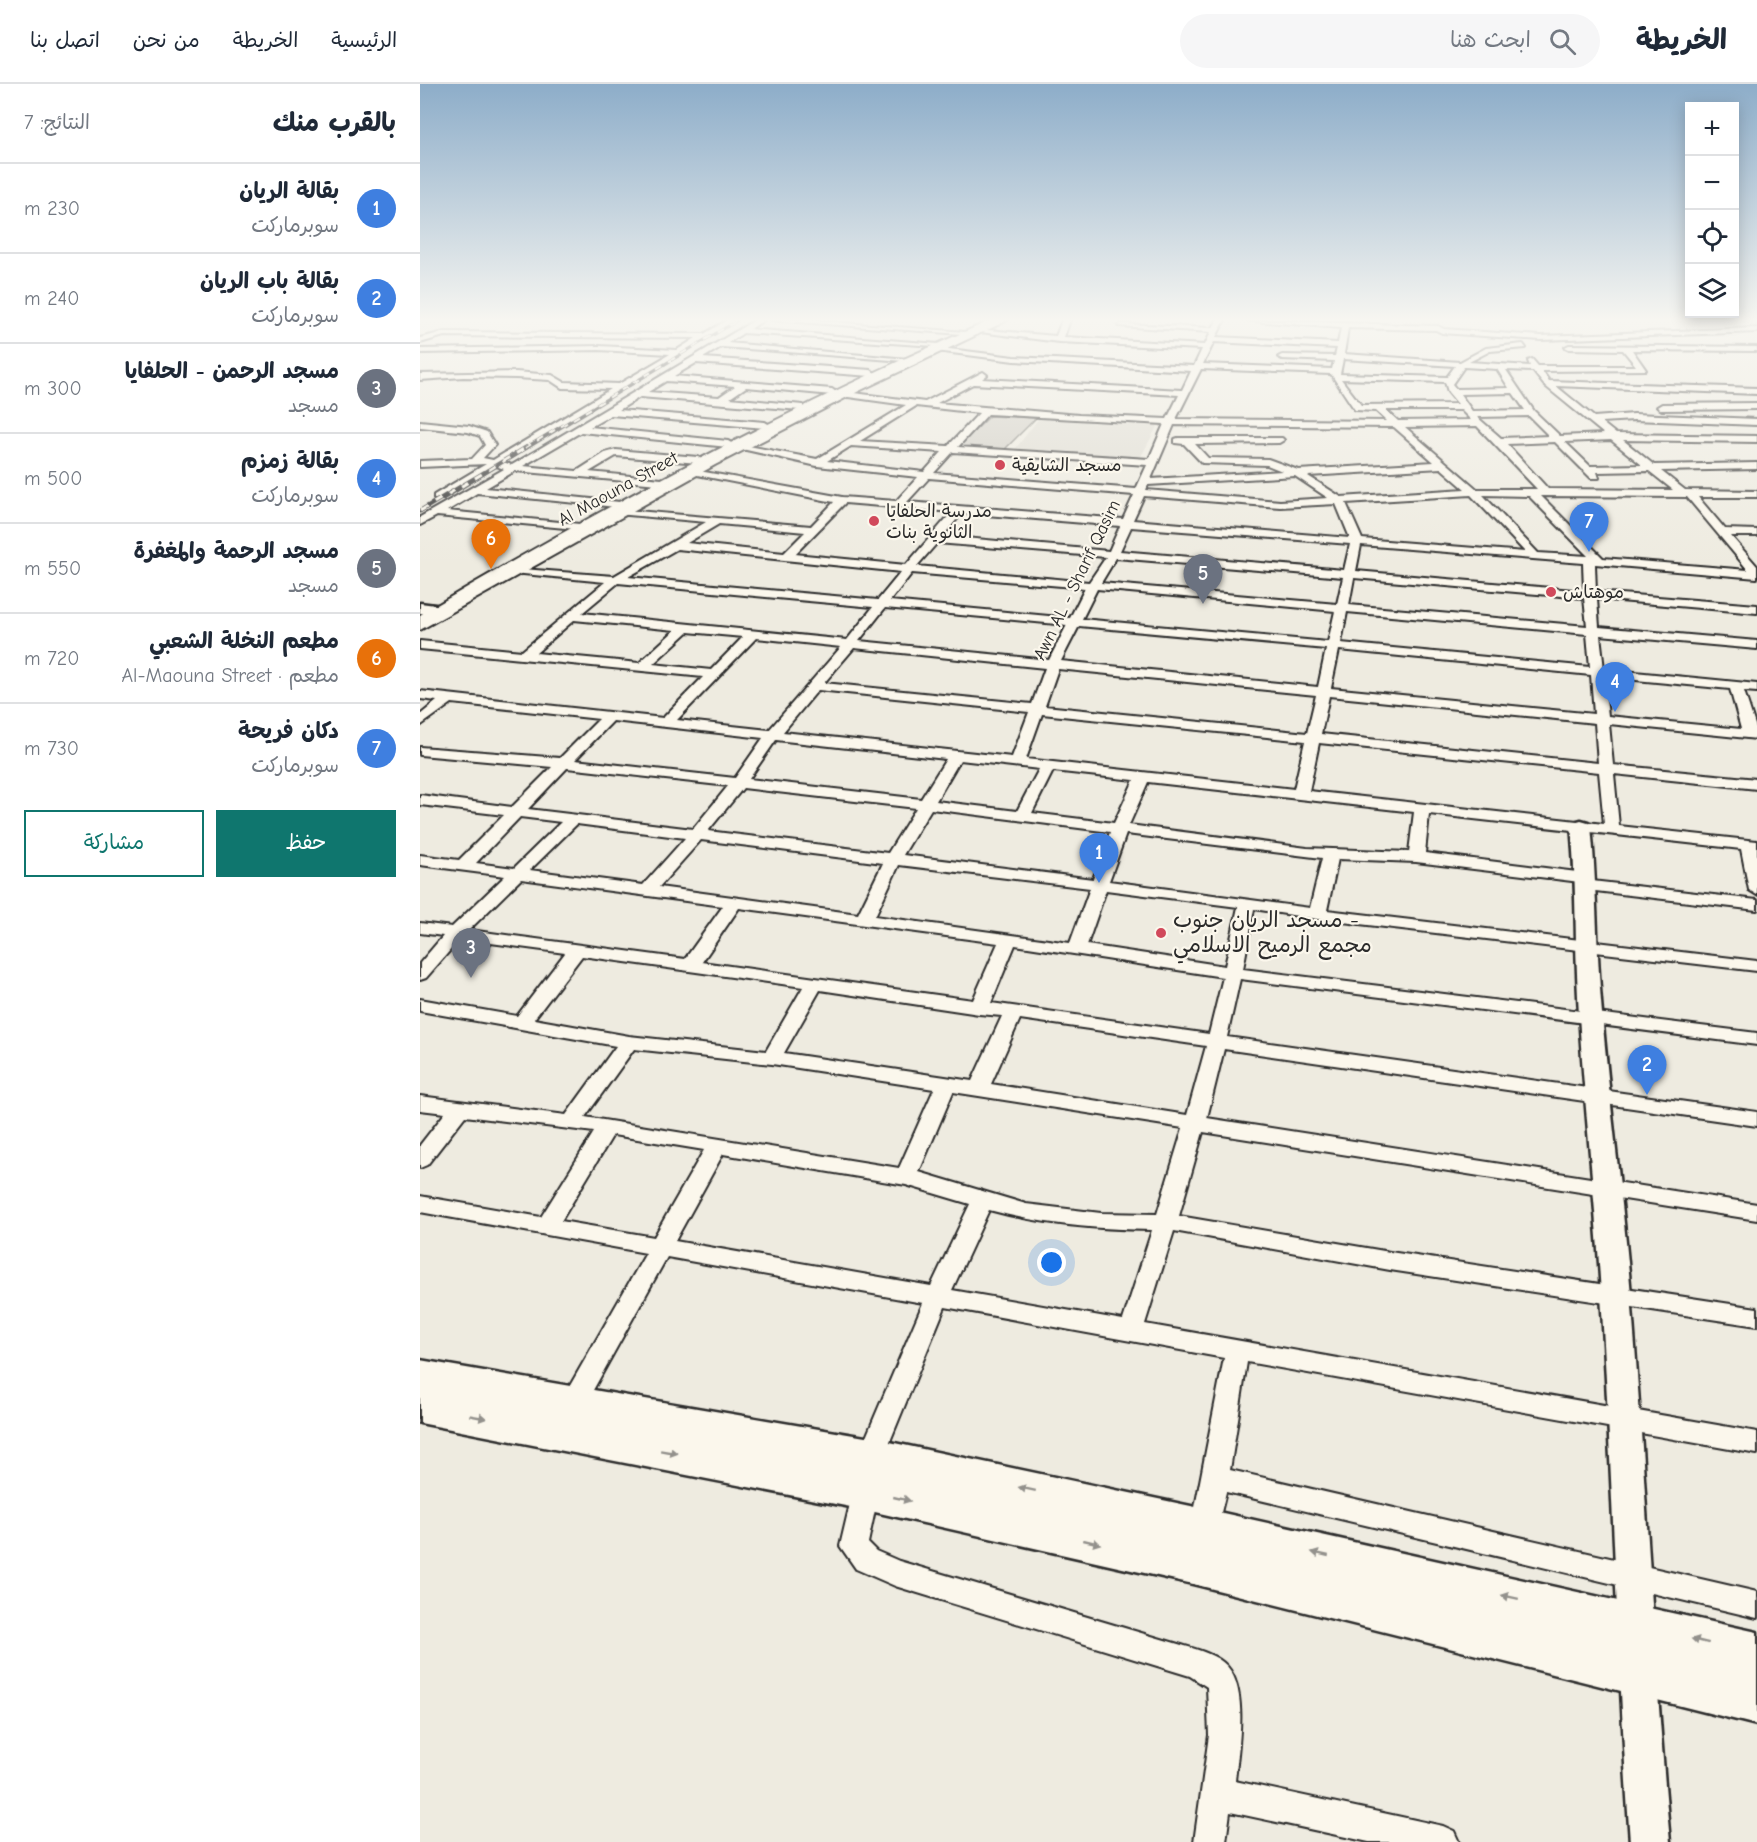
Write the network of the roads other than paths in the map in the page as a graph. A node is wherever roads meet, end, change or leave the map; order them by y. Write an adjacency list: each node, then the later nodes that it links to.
1 (596, 402): 51 (street)
2 (624, 402): 21 (street)
3 (718, 402): 25 (street)
4 (744, 402): 16 (street)
5 (812, 402): 16 (highway)
6 (817, 402): 44 (highway, Al Maouna Street)
7 (900, 402): 14 (street)
8 (926, 402): 14 (street)
9 (1180, 402): 27 (street, Awn AL - Sharif Qasim)
10 (1353, 402): 19 (street)
11 (1459, 402): 20 (street)
12 (1524, 402): 23 (street)
13 (1568, 402): 26 (street)
14 (919, 405): 22 (street); 43 (street)
15 (1757, 405): 18 (street)
16 (800, 407): 32 (highway)
17 (1643, 407): 24 (street)
18 (1654, 407)
19 (1379, 409): 20 (street); 31 (street)
20 (1466, 411): 23 (street); 29 (street)
21 (609, 412): 25 (street); 33 (street)
22 (986, 412): 27 (street); 45 (street)
23 (1531, 414): 38 (street)
24 (1634, 417): 26 (street); 28 (street)
25 (694, 418): 32 (street); 34 (street)
26 (1590, 420): 35 (street)
27 (1170, 422): 31 (street); 37 (street, Awn AL - Sharif Qasim)
28 (1757, 422)
29 (1477, 423): 31 (street); 42 (street)
30 (420, 424): 47 (street)
31 (1394, 424): 52 (street)
32 (765, 425): 44 (highway)
33 (580, 429): 34 (street); 58 (street)
34 (664, 436): 44 (street)
35 (1612, 437): 36 (street); 38 (street); 59 (street)
36 (1699, 437): 39 (street); 55 (street)
37 (1162, 439): 41 (street); 48 (street, Awn AL - Sharif Qasim)
38 (1555, 439): 42 (street); 60 (street)
39 (1757, 439)
40 (1279, 440): 41 (street)
41 (1187, 441): 62 (street)
42 (1499, 441): 73 (street)
43 (848, 443): 45 (street); 49 (street)
44 (733, 445): 49 (street); 54 (highway, Al Maouna Street)
45 (950, 450): 46 (street); 63 (street)
46 (1059, 457): 48 (street); 56 (street)
47 (475, 461): 50 (street); 51 (street)
48 (1153, 462): 66 (street, Awn AL - Sharif Qasim)
49 (817, 463): 63 (street)
50 (420, 464)
51 (495, 464): 58 (street); 81 (street)
52 (1442, 465): 62 (street); 69 (street)
53 (1757, 465): 55 (street)
54 (695, 466): 61 (street); 65 (highway); 77 (street); 80 (highway, Al Maouna Street)
55 (1740, 466): 57 (street)
56 (1052, 467)
57 (1706, 467): 59 (street); 75 (street)
58 (513, 468): 61 (street); 68 (street)
59 (1652, 468): 60 (street); 74 (street)
60 (1588, 469): 70 (street)
61 (579, 473): 65 (street)
62 (1298, 474): 66 (street); 78 (street)
63 (926, 476): 67 (street); 79 (street)
64 (1046, 476): 67 (street)
65 (658, 482): 80 (highway)
66 (1145, 482): 71 (street, Awn AL - Sharif Qasim)
67 (1039, 486): 71 (street)
68 (476, 490): 80 (street); 81 (street)
69 (1474, 492): 72 (street); 78 (street); 94 (street)
70 (1611, 492): 73 (street); 74 (street)
71 (1140, 493): 78 (street); 84 (street, Awn AL - Sharif Qasim)
72 (1532, 493): 73 (street); 96 (street)
73 (1546, 493)
74 (1685, 493): 75 (street); 88 (street)
75 (1740, 493): 76 (street)
76 (1757, 494)
77 (842, 500): 79 (street); 87 (street)
78 (1340, 501): 91 (street)
79 (898, 504): 82 (street)
80 (617, 507): 83 (street); 86 (highway); 98 (highway, Al Maouna Street)
81 (433, 508): 85 (street); 86 (street)
82 (960, 509): 84 (street); 90 (street)
83 (718, 520): 87 (street); 92 (street)
84 (1125, 521): 91 (street); 93 (street, Awn AL - Sharif Qasim)
85 (420, 522)
86 (576, 526): 107 (highway)
87 (812, 529): 95 (street)
88 (1724, 532): 89 (street); 100 (street)
89 (1757, 533)
90 (934, 539): 93 (street); 97 (street)
91 (1357, 540): 94 (street); 99 (street)
92 (675, 545): 95 (street); 101 (street)
93 (1114, 553): 99 (street); 102 (street, Awn AL - Sharif Qasim)
94 (1534, 555): 96 (street)
95 (786, 557): 97 (street)
96 (1594, 560): 100 (street); 103 (street)
97 (909, 569): 102 (street); 104 (street)
98 (513, 570): 101 (street); 107 (highway, Al Maouna Street)
99 (1350, 574): 103 (street); 105 (street)
100 (1757, 574)
101 (613, 581): 104 (street); 108 (street)
102 (1094, 585): 105 (street); 109 (street, Awn AL - Sharif Qasim)
103 (1590, 594): 106 (street); 112 (street)
104 (882, 605): 109 (street); 116 (street)
105 (1342, 607): 112 (street); 117 (street)
106 (1757, 609)
107 (428, 611): 110 (highway, Al Maouna Street)
108 (570, 616): 111 (street); 118 (street)
109 (1075, 623): 117 (street); 119 (street, Awn AL - Sharif Qasim)
110 (420, 624)
111 (685, 628): 113 (street); 120 (street)
112 (1595, 630): 115 (street); 121 (street)
113 (752, 635): 116 (street); 122 (street)
114 (420, 645): 118 (street)
115 (1757, 645)
116 (849, 646): 119 (street); 123 (street)
117 (1335, 646): 121 (street); 126 (street)
118 (525, 656): 120 (street)
119 (1053, 665): 126 (street); 129 (street, Awn AL - Sharif Qasim)
120 (643, 666): 122 (street)
121 (1597, 673): 124 (street); 131 (street)
122 (714, 674): 133 (street)
123 (815, 686): 129 (street); 134 (street)
124 (1736, 686): 125 (street); 135 (street)
125 (1757, 688)
126 (1325, 691): 131 (street); 136 (street)
127 (420, 695): 128 (street)
128 (449, 698): 130 (street); 132 (street)
129 (1037, 708): 136 (street); 139 (street, Awn AL - Sharif Qasim)
130 (609, 717): 133 (street); 140 (street)
131 (1601, 719): 135 (street); 142 (street)
132 (420, 722)
133 (665, 724): 134 (street)
134 (773, 734): 138 (street); 144 (street)
135 (1753, 735)
136 (1314, 738): 142 (street); 146 (street)
137 (420, 751): 140 (street)
138 (956, 754): 139 (street); 148 (street)
139 (1017, 762): 141 (street)
140 (563, 764): 144 (street); 150 (street)
141 (1048, 766): 143 (street); 151 (street)
142 (1607, 770): 145 (street); 155 (street)
143 (1143, 776): 146 (street); 154 (street)
144 (739, 783): 148 (street); 156 (street)
145 (1757, 784)
146 (1301, 793): 149 (street)
147 (420, 800): 150 (street)
148 (926, 804): 151 (street); 160 (street)
149 (1422, 807): 153 (street); 159 (street)
150 (515, 812): 152 (street); 162 (street)
151 (1022, 817): 154 (street)
152 (573, 819): 156 (street); 163 (street)
153 (1581, 826): 155 (street); 164 (street)
154 (1120, 828): 158 (street); 165 (street)
155 (1612, 830): 157 (street)
156 (697, 834): 160 (street); 166 (street)
157 (1752, 846): 167 (street)
158 (1331, 855): 159 (street); 171 (street)
159 (1416, 857): 164 (street)
160 (893, 859): 165 (street); 172 (street)
161 (420, 860): 162 (street)
162 (464, 865): 163 (street)
163 (517, 873): 166 (street); 174 (street)
164 (1586, 882): 170 (street); 176 (street)
165 (1099, 885): 169 (street); 178 (street)
166 (646, 890): 168 (street)
167 (1757, 890)
168 (734, 903): 172 (street); 179 (street)
169 (1248, 903): 171 (street); 181 (street)
170 (1757, 905)
171 (1317, 914): 176 (street)
172 (864, 921): 175 (street)
173 (420, 928): 174 (street)
174 (456, 933): 177 (street); 182 (street)
175 (1009, 939): 178 (street); 185 (street)
176 (1586, 945): 180 (street); 187 (street)
177 (576, 951): 179 (street); 188 (street)
178 (1076, 951): 181 (street)
179 (691, 964): 183 (street)
180 (1757, 966)
181 (1234, 973): 187 (street); 191 (street)
182 (420, 974)
183 (814, 984): 185 (street); 192 (street)
184 (420, 1005): 188 (street)
185 (979, 1008): 186 (street)
186 (1013, 1013): 191 (street); 194 (street)
187 (1592, 1017): 189 (street); 195 (street)
188 (523, 1022): 190 (street)
189 (1757, 1039)
190 (629, 1042): 192 (street); 199 (street)
191 (1216, 1042): 195 (street); 200 (street)
192 (772, 1058): 193 (street)
193 (946, 1085): 194 (street); 204 (street)
194 (979, 1089): 200 (street)
195 (1599, 1097): 198 (street); 205 (street)
196 (420, 1103): 197 (street)
197 (460, 1108): 199 (street); 203 (street)
198 (1757, 1119)
199 (572, 1122): 201 (street)
200 (1193, 1124): 205 (street); 209 (street)
201 (608, 1127): 202 (street); 210 (street)
202 (717, 1146): 204 (street); 211 (street)
203 (420, 1160)
204 (906, 1177): 206 (street)
205 (1606, 1188): 208 (street); 212 (street)
206 (983, 1200): 209 (street); 213 (street)
207 (420, 1204): 210 (street)
208 (1757, 1212)
209 (1167, 1222): 212 (street); 215 (street)
210 (546, 1227): 211 (street)
211 (659, 1247): 213 (street); 218 (street)
212 (1616, 1294): 214 (street); 220 (street)
213 (937, 1297): 215 (street); 222 (street)
214 (1757, 1317)
215 (1131, 1331): 216 (street)
216 (1237, 1350): 220 (street); 223 (street)
217 (420, 1376): 218 (main road)
218 (573, 1403): 222 (main road)
219 (420, 1406): 222 (main road, one-way to 222)
220 (1623, 1419): 221 (street); 225 (street)
221 (1757, 1443)
222 (869, 1473): 224 (main road, one-way to 222); 229 (main road, one-way to 229); 231 (street)
223 (1216, 1478): 224 (street); 225 (street)
224 (1205, 1528): 227 (main road, one-way to 224)
225 (1634, 1577): 226 (street); 227 (street)
226 (1757, 1605)
227 (1634, 1625): 228 (main road, one-way to 227); 229 (street)
228 (1757, 1655)
229 (1636, 1670): 230 (main road); 234 (street)
230 (1757, 1701)
231 (1217, 1793): 232 (street); 233 (street)
232 (1210, 1842)
233 (1443, 1842)
234 (1650, 1842)

